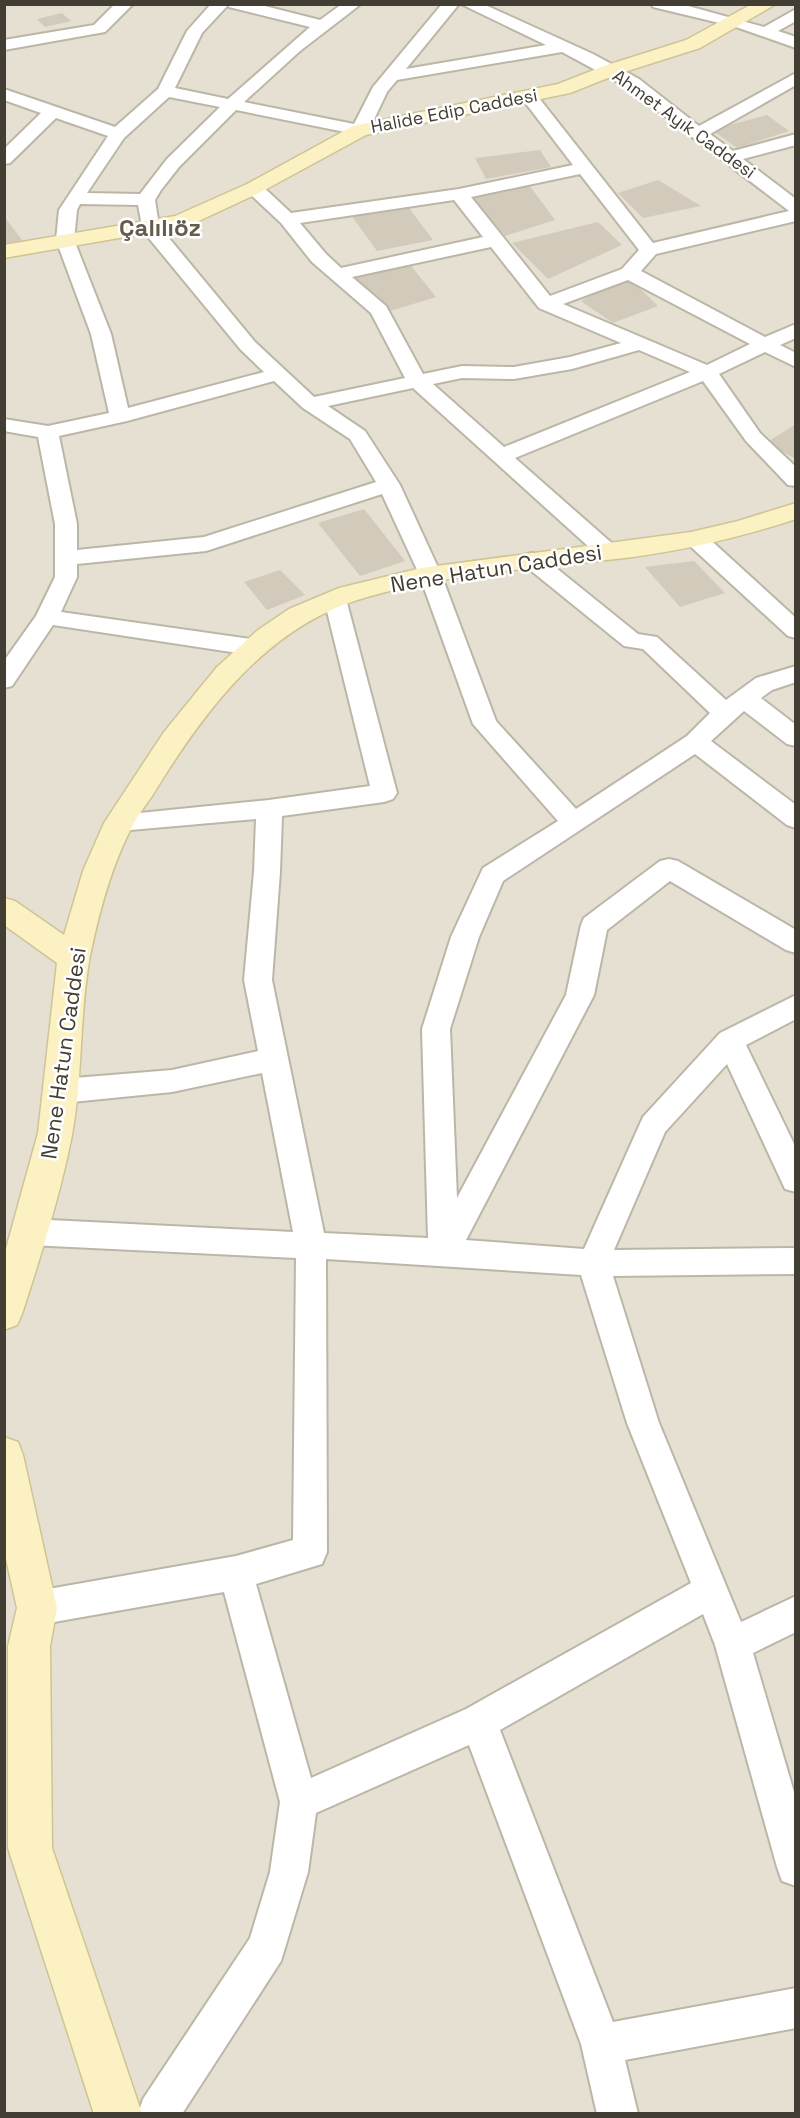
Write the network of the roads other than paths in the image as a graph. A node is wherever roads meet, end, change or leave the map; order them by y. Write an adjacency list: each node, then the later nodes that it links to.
1 (125, 4): 16 (street)
2 (220, 4): 21 (street)
3 (236, 4): 13 (street)
4 (353, 4): 13 (street)
5 (451, 4): 19 (street)
6 (469, 4): 11 (street, Ahmet Ayık Caddesi)
7 (659, 4): 12 (street)
8 (766, 4): 12 (street, Halide Edip Caddesi)
9 (521, 10): 11 (street)
10 (795, 14): 14 (street)
11 (508, 22): 17 (street, Ahmet Ayık Caddesi)
12 (734, 22): 14 (street); 18 (street, Halide Edip Caddesi)
13 (322, 25): 24 (street)
14 (766, 32): 15 (street)
15 (795, 43)
16 (4, 45)
17 (562, 48): 18 (street, Ahmet Ayık Caddesi); 19 (street)
18 (611, 70): 23 (street, Halide Edip Caddesi); 27 (street, Ahmet Ayık Caddesi)
19 (392, 76): 26 (street)
20 (795, 78): 27 (street)
21 (165, 92): 24 (street); 28 (street)
22 (4, 94): 25 (street)
23 (529, 97): 26 (street, Halide Edip Caddesi); 32 (street)
24 (232, 104): 26 (street); 36 (street)
25 (53, 111): 28 (street); 31 (street)
26 (360, 130): 33 (street, Halide Edip Caddesi)
27 (699, 133): 30 (street, Ahmet Ayık Caddesi)
28 (118, 134): 35 (street)
29 (795, 139): 30 (street)
30 (730, 157): 37 (street, Ahmet Ayık Caddesi)
31 (4, 159)
32 (584, 168): 34 (street); 43 (street)
33 (254, 188): 39 (street); 40 (street, Halide Edip Caddesi)
34 (459, 194): 39 (street); 42 (street)
35 (74, 198): 36 (street); 41 (street)
36 (146, 200): 40 (street)
37 (795, 208)
38 (795, 215): 43 (street)
39 (287, 219): 46 (street)
40 (150, 227): 41 (street, Halide Edip Caddesi); 53 (street)
41 (65, 240): 44 (street, Halide Edip Caddesi); 56 (street)
42 (496, 240): 46 (street); 47 (street)
43 (649, 250): 45 (street)
44 (4, 252)
45 (629, 273): 47 (street); 50 (street)
46 (338, 274): 54 (street)
47 (546, 304): 49 (street)
48 (795, 330): 50 (street)
49 (640, 344): 52 (street); 54 (street)
50 (764, 345): 51 (street); 52 (street)
51 (795, 361)
52 (706, 372): 59 (street); 60 (street)
53 (278, 374): 55 (street); 56 (street)
54 (417, 381): 55 (street); 59 (street)
55 (310, 404): 61 (street)
56 (120, 417): 58 (street)
57 (5, 424): 58 (street)
58 (48, 432): 65 (street)
59 (501, 456): 64 (street)
60 (795, 480)
61 (389, 485): 65 (street); 67 (street)
62 (795, 511): 63 (street, Nene Hatun Caddesi)
63 (697, 540): 64 (street, Nene Hatun Caddesi); 70 (street)
64 (607, 551): 66 (street, Nene Hatun Caddesi)
65 (66, 558): 69 (street)
66 (532, 560): 67 (street, Nene Hatun Caddesi); 74 (street)
67 (430, 574): 68 (street, Nene Hatun Caddesi); 80 (street)
68 (335, 599): 71 (street, Nene Hatun Caddesi); 77 (street)
69 (46, 617): 71 (street); 73 (street)
70 (795, 631)
71 (256, 648): 79 (street, Nene Hatun Caddesi)
72 (795, 674): 74 (street)
73 (4, 680)
74 (734, 705): 75 (street); 76 (street)
75 (795, 738)
76 (696, 742): 78 (street); 80 (street)
77 (269, 809): 79 (street); 86 (street)
78 (795, 819)
79 (119, 822): 83 (street, Nene Hatun Caddesi)
80 (574, 823): 91 (street)
81 (4, 909): 83 (street)
82 (795, 942): 91 (street)
83 (74, 958): 87 (street, Nene Hatun Caddesi)
84 (795, 1006): 85 (street)
85 (730, 1041): 88 (street); 93 (street)
86 (273, 1059): 87 (street); 90 (street)
87 (62, 1091): 89 (street, Nene Hatun Caddesi)
88 (795, 1180)
89 (30, 1232): 90 (street); 94 (street, Nene Hatun Caddesi)
90 (311, 1246): 91 (street); 96 (street)
91 (444, 1252): 93 (street)
92 (795, 1261): 93 (street)
93 (593, 1263): 97 (street)
94 (4, 1314)
95 (4, 1455): 98 (street)
96 (236, 1574): 98 (street); 102 (street)
97 (709, 1592): 100 (street); 101 (street)
98 (37, 1608): 106 (street)
99 (795, 1613): 100 (street)
100 (733, 1645): 103 (street)
101 (480, 1722): 102 (street); 105 (street)
102 (299, 1802): 107 (street)
103 (795, 1867)
104 (795, 2008): 105 (street)
105 (601, 2044): 108 (street)
106 (118, 2114)
107 (158, 2114)
108 (618, 2114)

